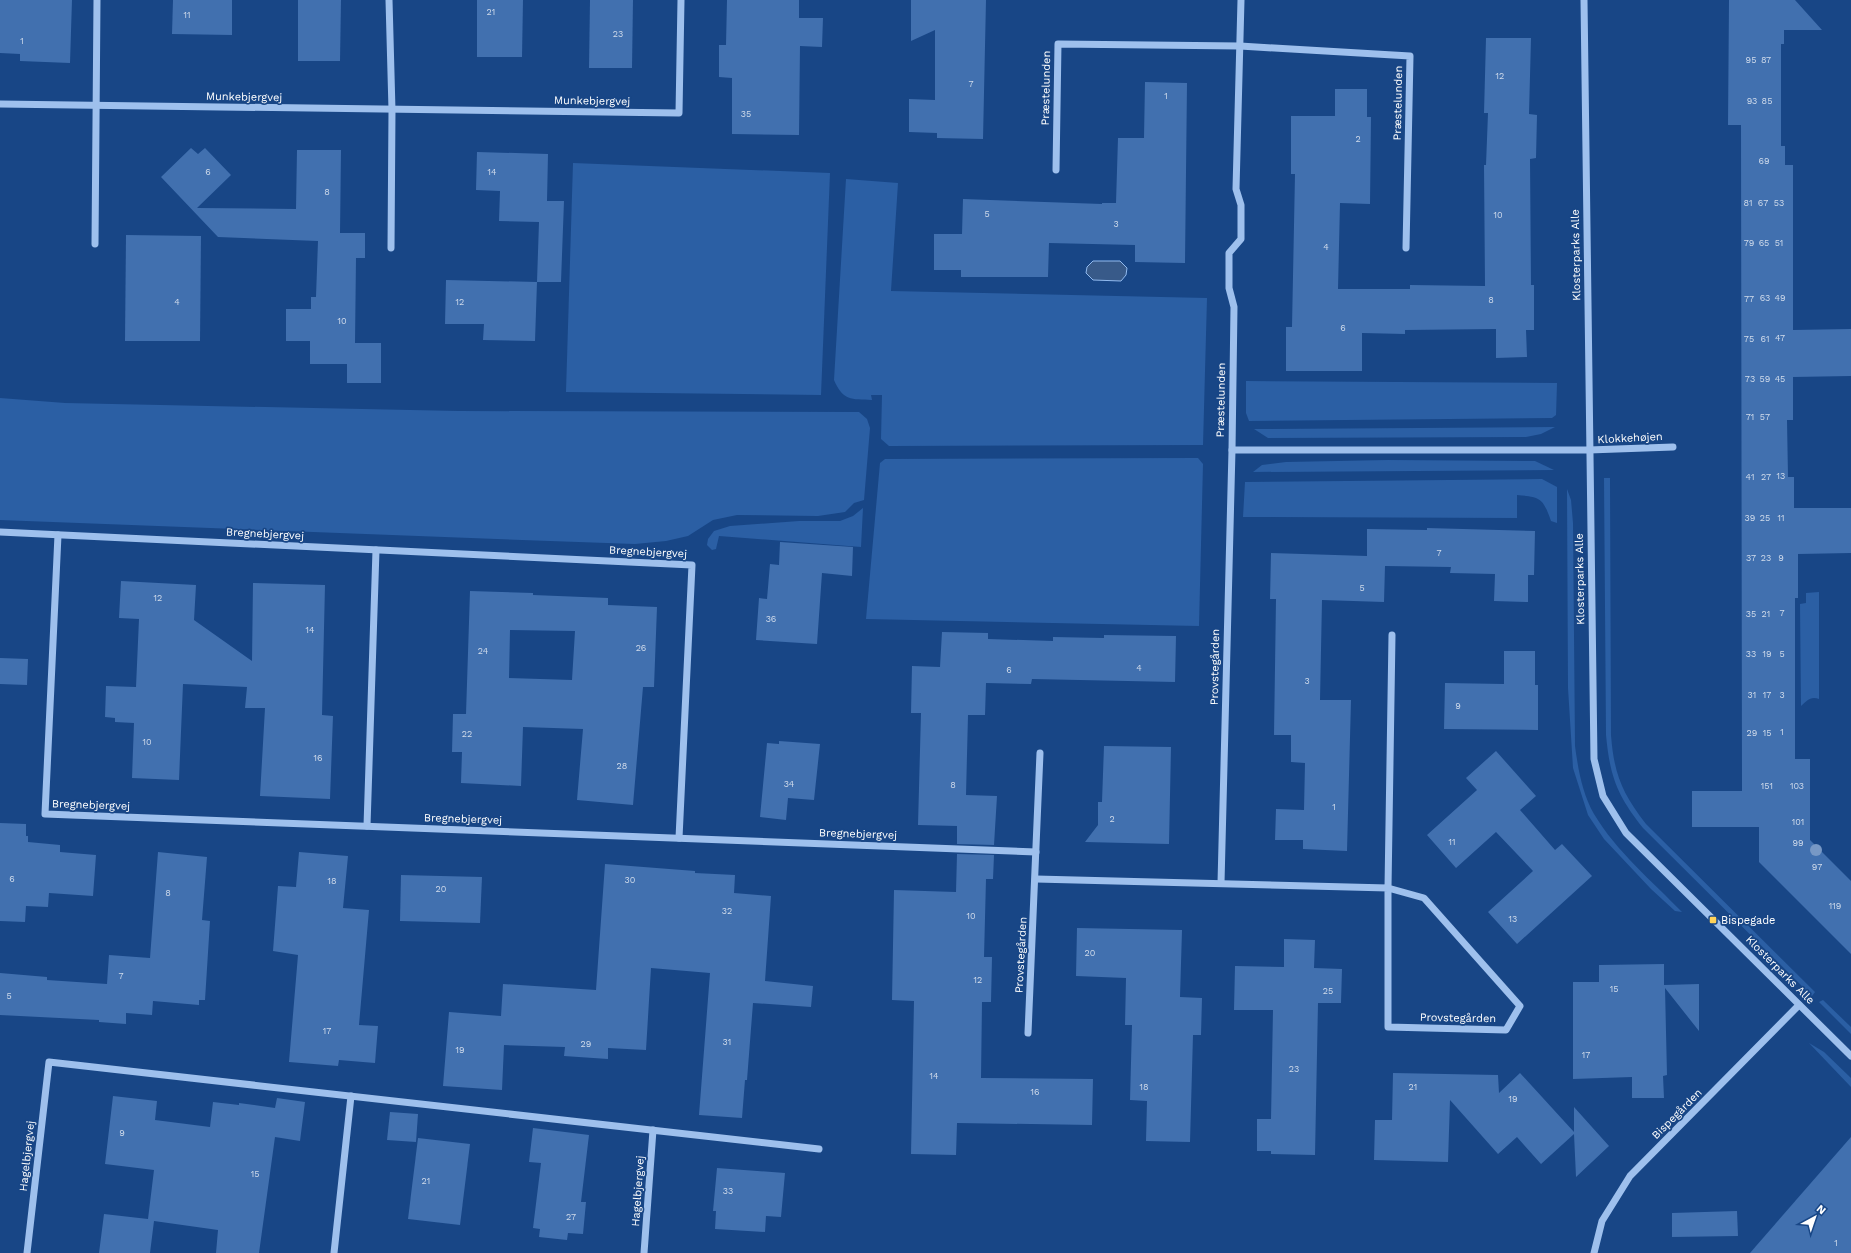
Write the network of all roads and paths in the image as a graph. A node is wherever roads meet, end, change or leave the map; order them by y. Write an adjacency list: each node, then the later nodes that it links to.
1 (97, 0): 8 (street)
2 (389, 0): 9 (street)
3 (681, 0): 9 (street, Munkebjergvej)
4 (1241, 0): 6 (street, Præstelunden)
5 (1584, 0): 16 (street, Klosterparks Alle)
6 (1240, 46): 10 (street, Præstelunden); 13 (street, Præstelunden); 15 (street, Præstelunden)
7 (0, 104): 8 (street, Munkebjergvej)
8 (96, 106): 9 (street, Munkebjergvej); 11 (street)
9 (392, 110): 12 (street)
10 (1056, 170)
11 (95, 244)
12 (391, 248)
13 (1406, 248)
14 (1673, 447): 16 (street, Klokkehøjen)
15 (1232, 450): 16 (street, Præstelunden); 26 (street, Provstegården)
16 (1589, 450): 28 (street, Klosterparks Alle)
17 (0, 532): 18 (street, Bregnebjergvej)
18 (58, 535): 19 (street, Bregnebjergvej); 22 (street, Bregnebjergvej)
19 (376, 550): 22 (street); 23 (street, Bregnebjergvej)
20 (1392, 635): 27 (street, Provstegården)
21 (1040, 753): 24 (street, Provstegården)
22 (367, 826): 23 (street, Bregnebjergvej)
23 (679, 838): 24 (street, Bregnebjergvej)
24 (1036, 852): 25 (street, Provstegården)
25 (1036, 879): 26 (street, Provstegården); 29 (street, Provstegården)
26 (1221, 883): 27 (street, Provstegården)
27 (1388, 888): 27 (street, Provstegården)
28 (1799, 1005): 30 (street, Klosterparks Alle); 37 (street, Bispegården)
29 (1028, 1033)
30 (1851, 1056)
31 (351, 1096): 32 (street); 34 (street, Hagelbjergvej); 35 (street)
32 (653, 1130): 33 (street); 36 (street, Hagelbjergvej)
33 (819, 1149)
34 (27, 1253)
35 (334, 1253)
36 (644, 1253)
37 (1594, 1253)

